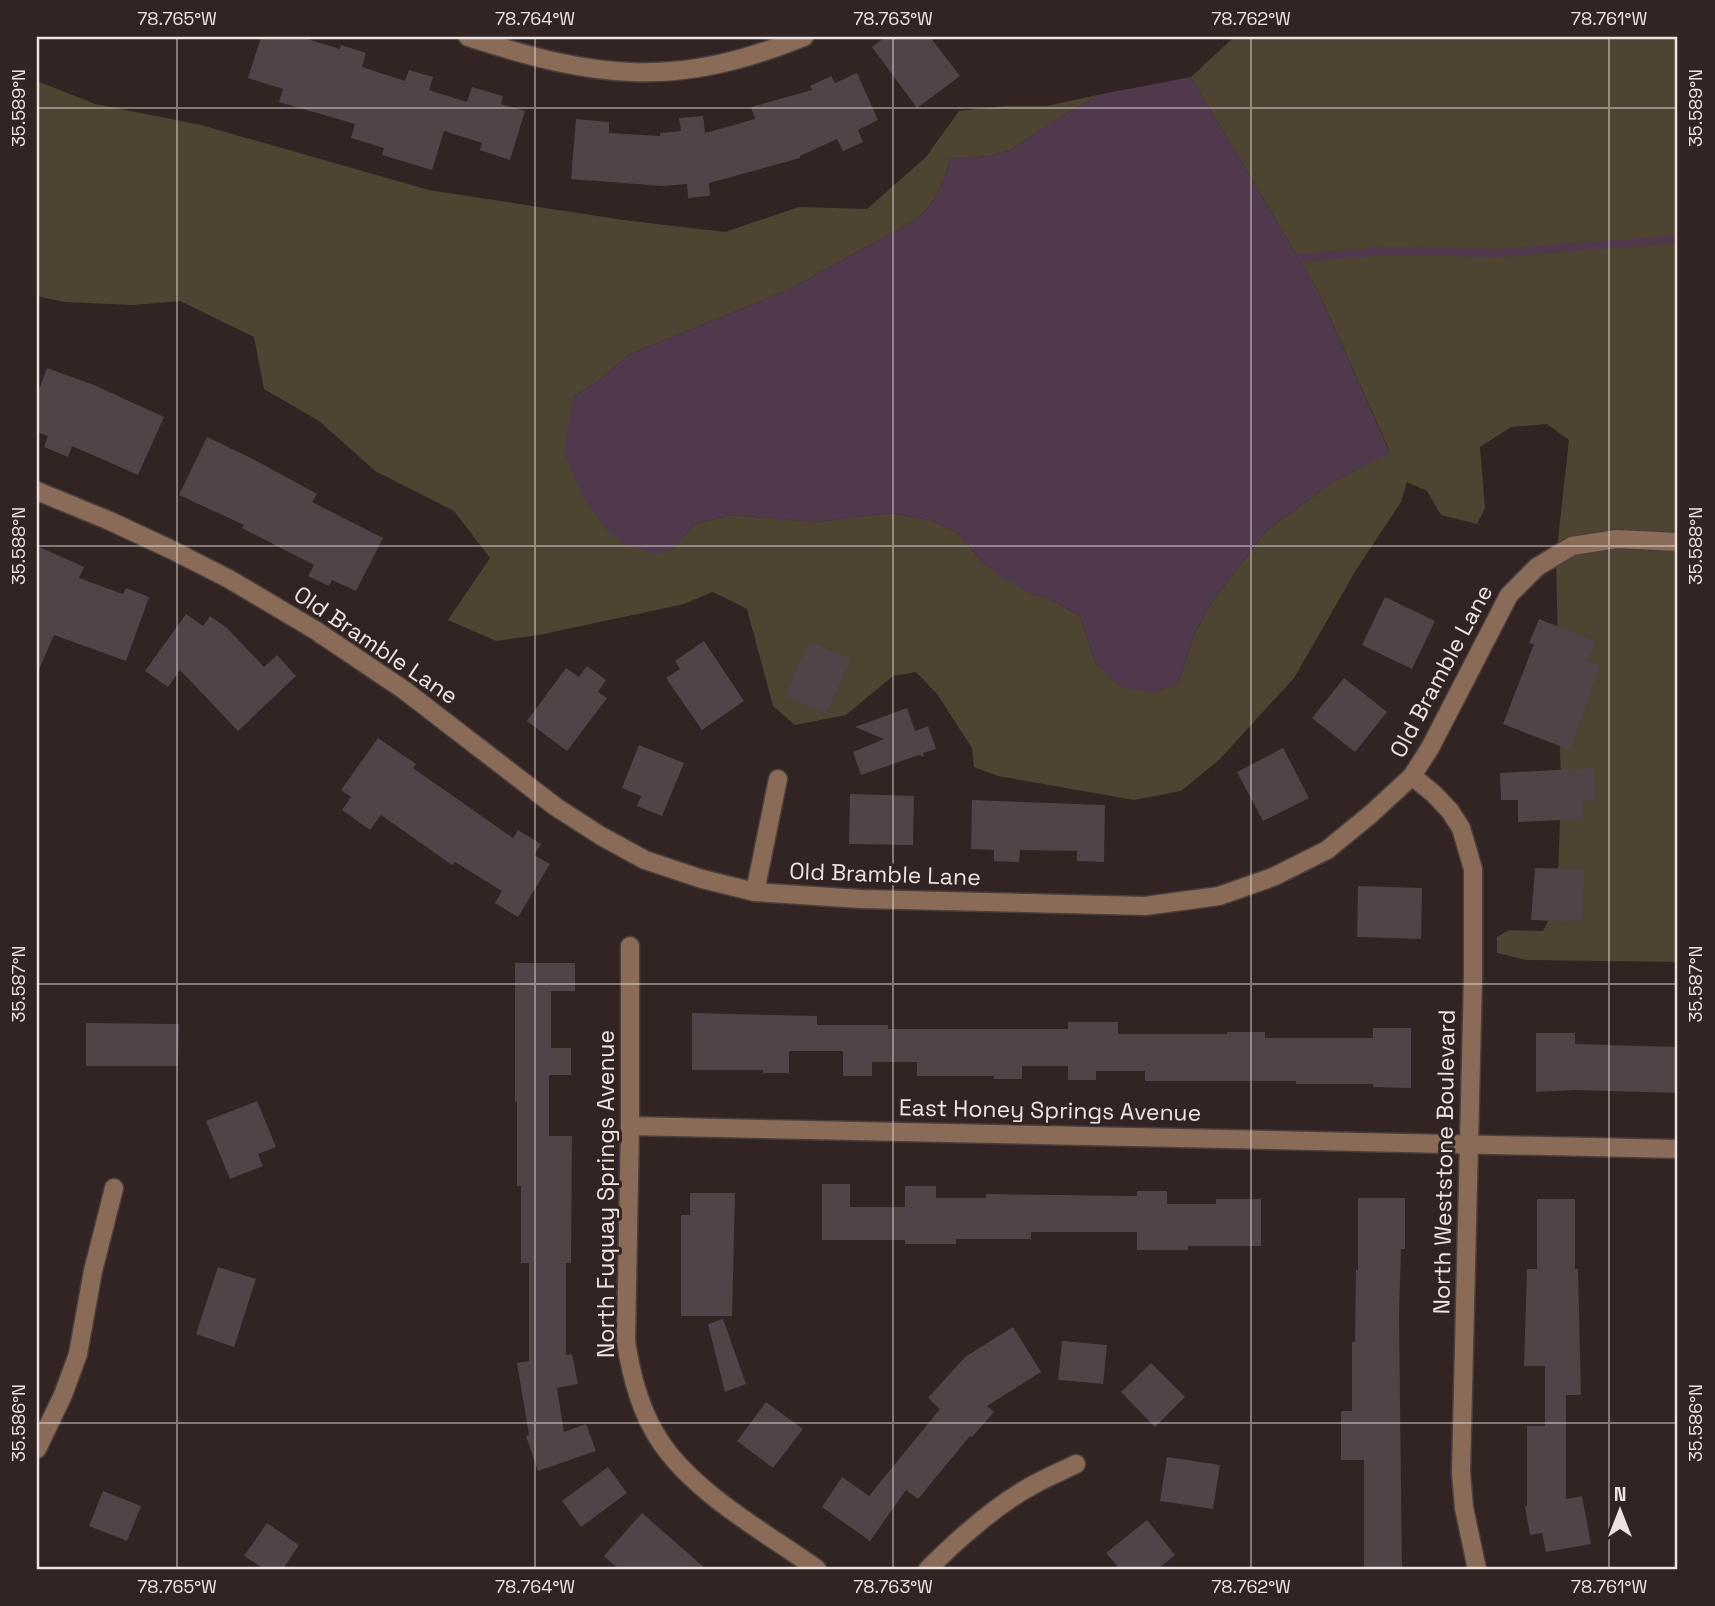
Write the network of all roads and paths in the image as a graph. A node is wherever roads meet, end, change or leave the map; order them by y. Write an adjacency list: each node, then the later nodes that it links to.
1 (468, 37): 2 (street)
2 (804, 37)
3 (37, 491): 7 (street, Old Bramble Lane)
4 (1678, 542): 5 (street, Old Bramble Lane)
5 (1412, 776): 7 (street, Old Bramble Lane); 10 (street, North Weststone Boulevard)
6 (778, 779): 7 (street)
7 (755, 892)
8 (630, 946): 9 (street, North Fuquay Springs Avenue)
9 (631, 1126): 10 (street, East Honey Springs Avenue); 15 (street, North Fuquay Springs Avenue)
10 (1468, 1144): 11 (street, East Honey Springs Avenue); 17 (street, North Weststone Boulevard)
11 (1678, 1149)
12 (114, 1188): 13 (street)
13 (37, 1449)
14 (1076, 1464): 16 (street)
15 (817, 1569)
16 (928, 1569)
17 (1477, 1569)

